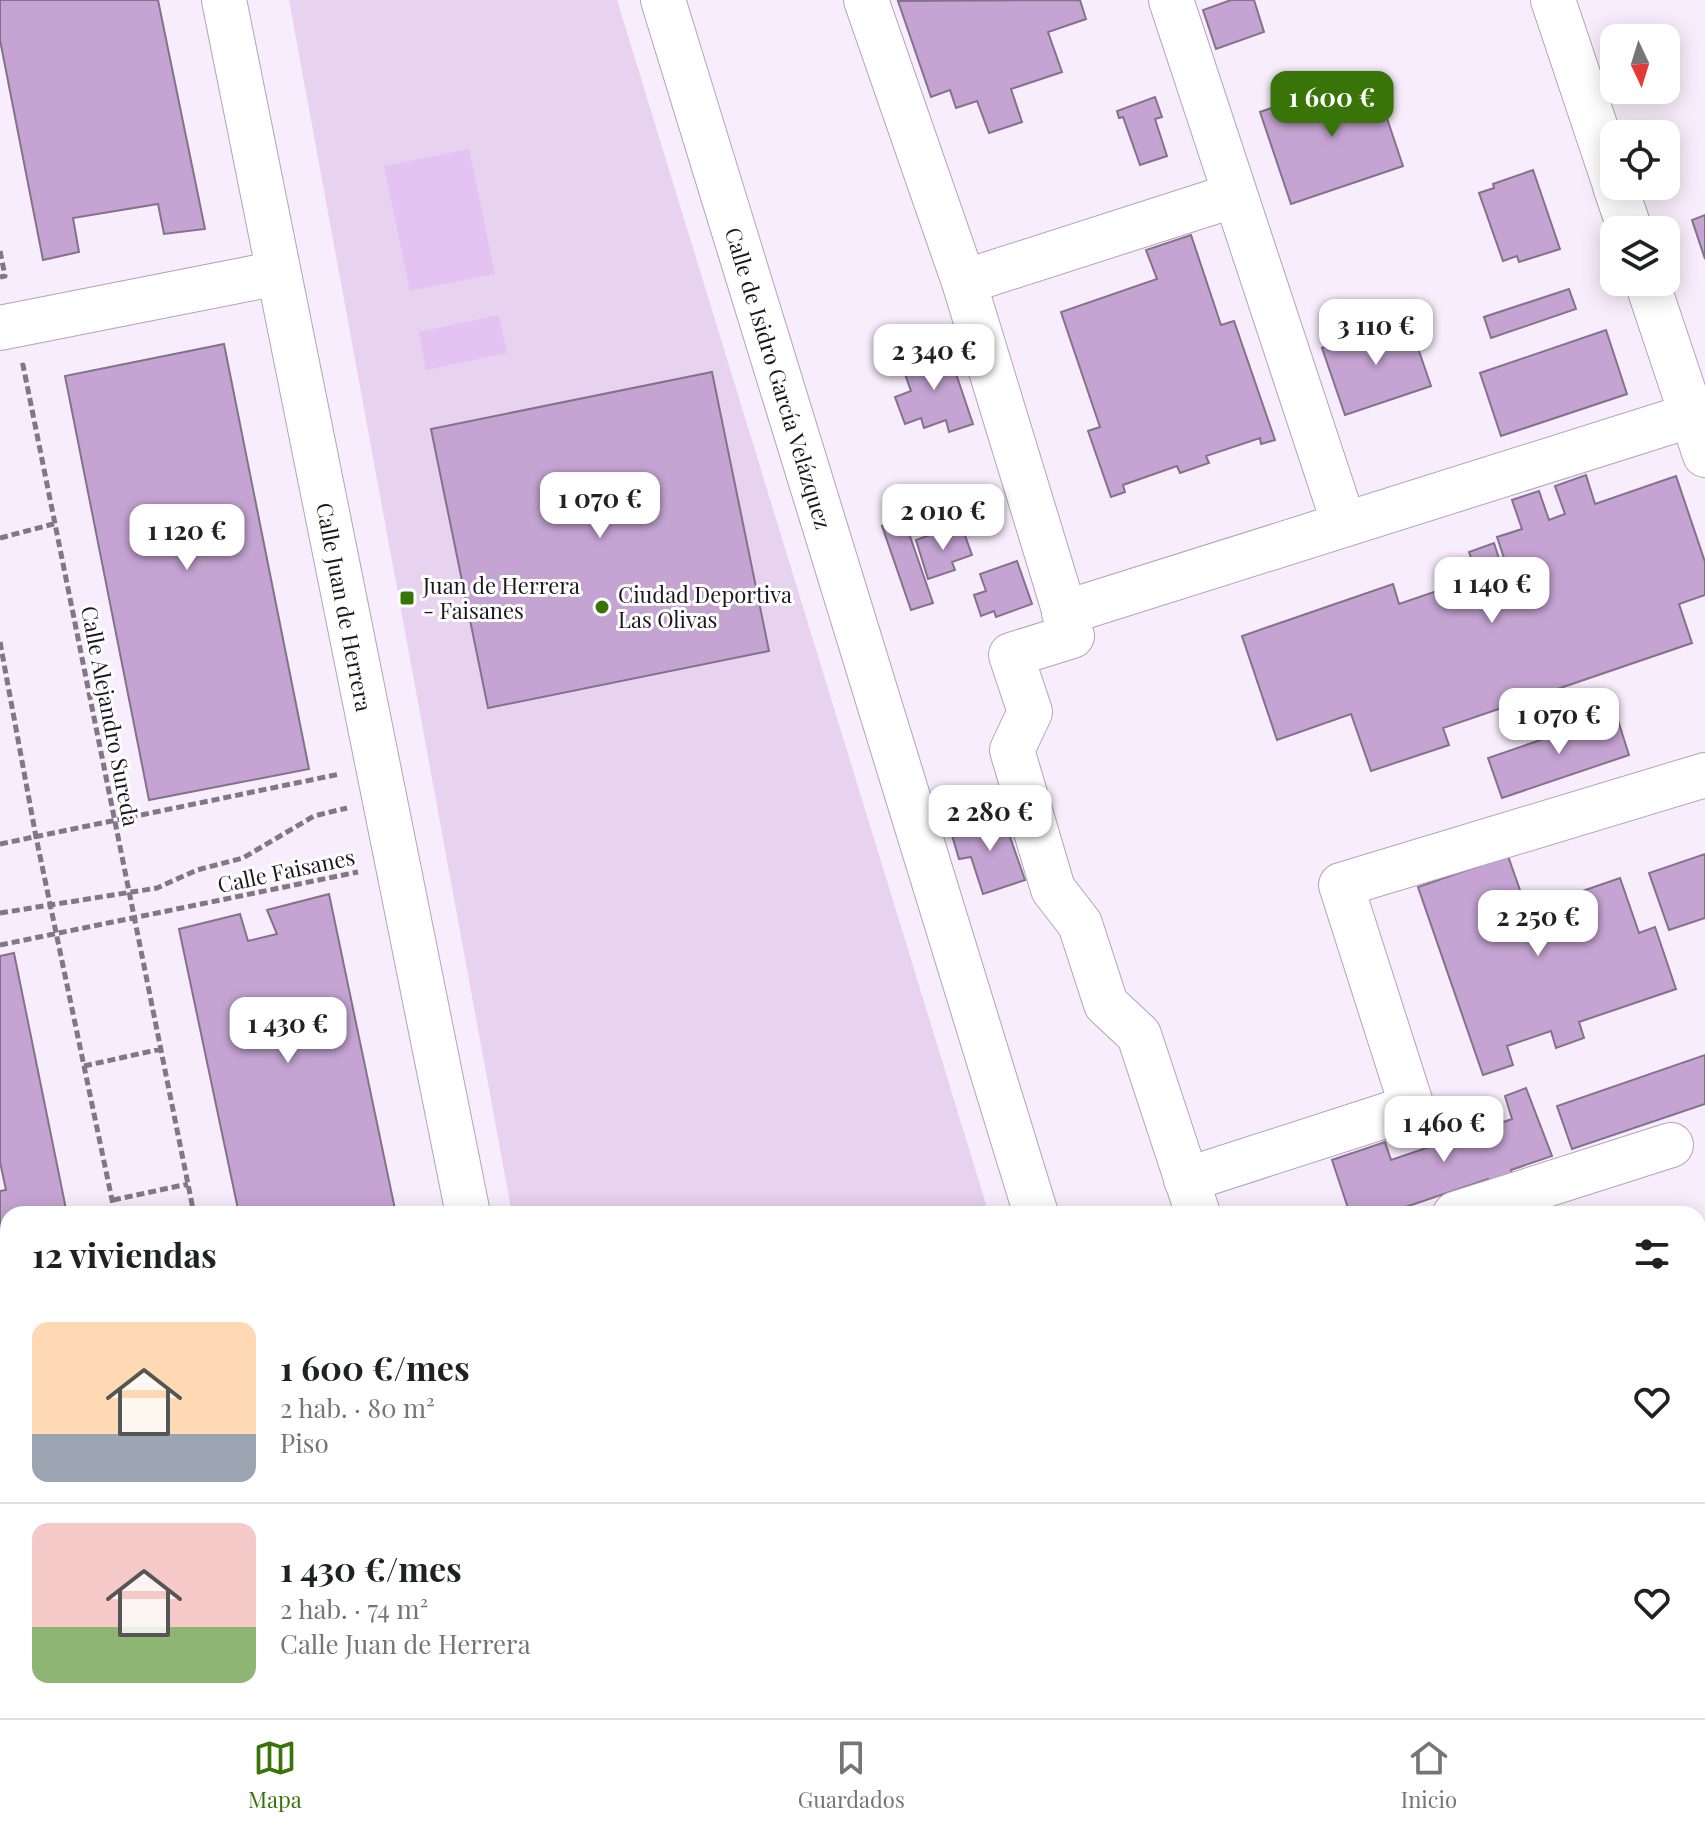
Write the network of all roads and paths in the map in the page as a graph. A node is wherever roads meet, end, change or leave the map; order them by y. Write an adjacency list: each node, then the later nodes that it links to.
1 (224, 0): 9 (street, Calle Juan de Herrera)
2 (663, 0): 42 (street, Calle de Isidro García Velázquez)
3 (866, 0): 11 (street)
4 (1171, 0): 7 (street)
5 (1553, 0): 6 (street)
6 (1600, 139)
7 (1235, 195): 11 (street); 16 (street)
8 (0, 251): 10 (path)
9 (278, 273): 13 (street); 22 (street, Calle Juan de Herrera)
10 (0, 277)
11 (964, 282): 18 (street)
12 (1652, 296): 14 (street)
13 (6, 348): 15 (path, Calle Alejandro Sureda)
14 (1701, 427): 16 (street)
15 (57, 523): 17 (path); 23 (path, Calle Alejandro Sureda)
16 (1344, 524): 18 (street)
17 (0, 538)
18 (1064, 613): 37 (street)
19 (0, 642): 24 (path)
20 (348, 773): 23 (path)
21 (1705, 775): 37 (street)
22 (384, 801): 27 (path); 41 (street, Calle Juan de Herrera)
23 (116, 820): 24 (path); 27 (path, Calle Alejandro Sureda)
24 (36, 837): 25 (path); 28 (path)
25 (0, 844)
26 (369, 869): 30 (path, Calle Faisanes)
27 (130, 892): 28 (path); 30 (path, Calle Alejandro Sureda)
28 (50, 905): 29 (path); 31 (path)
29 (0, 913)
30 (135, 918): 31 (path, Calle Faisanes); 33 (path, Calle Alejandro Sureda)
31 (56, 934): 32 (path, Calle Faisanes); 34 (path)
32 (0, 945)
33 (161, 1049): 34 (path); 36 (path, Calle Alejandro Sureda)
34 (84, 1066): 38 (path)
35 (1671, 1145): 43 (street)
36 (188, 1184): 38 (path); 40 (path, Calle Alejandro Sureda)
37 (1192, 1197)
38 (113, 1200): 39 (path)
39 (114, 1206)
40 (192, 1206)
41 (466, 1206)
42 (1034, 1206)
43 (1480, 1206)

